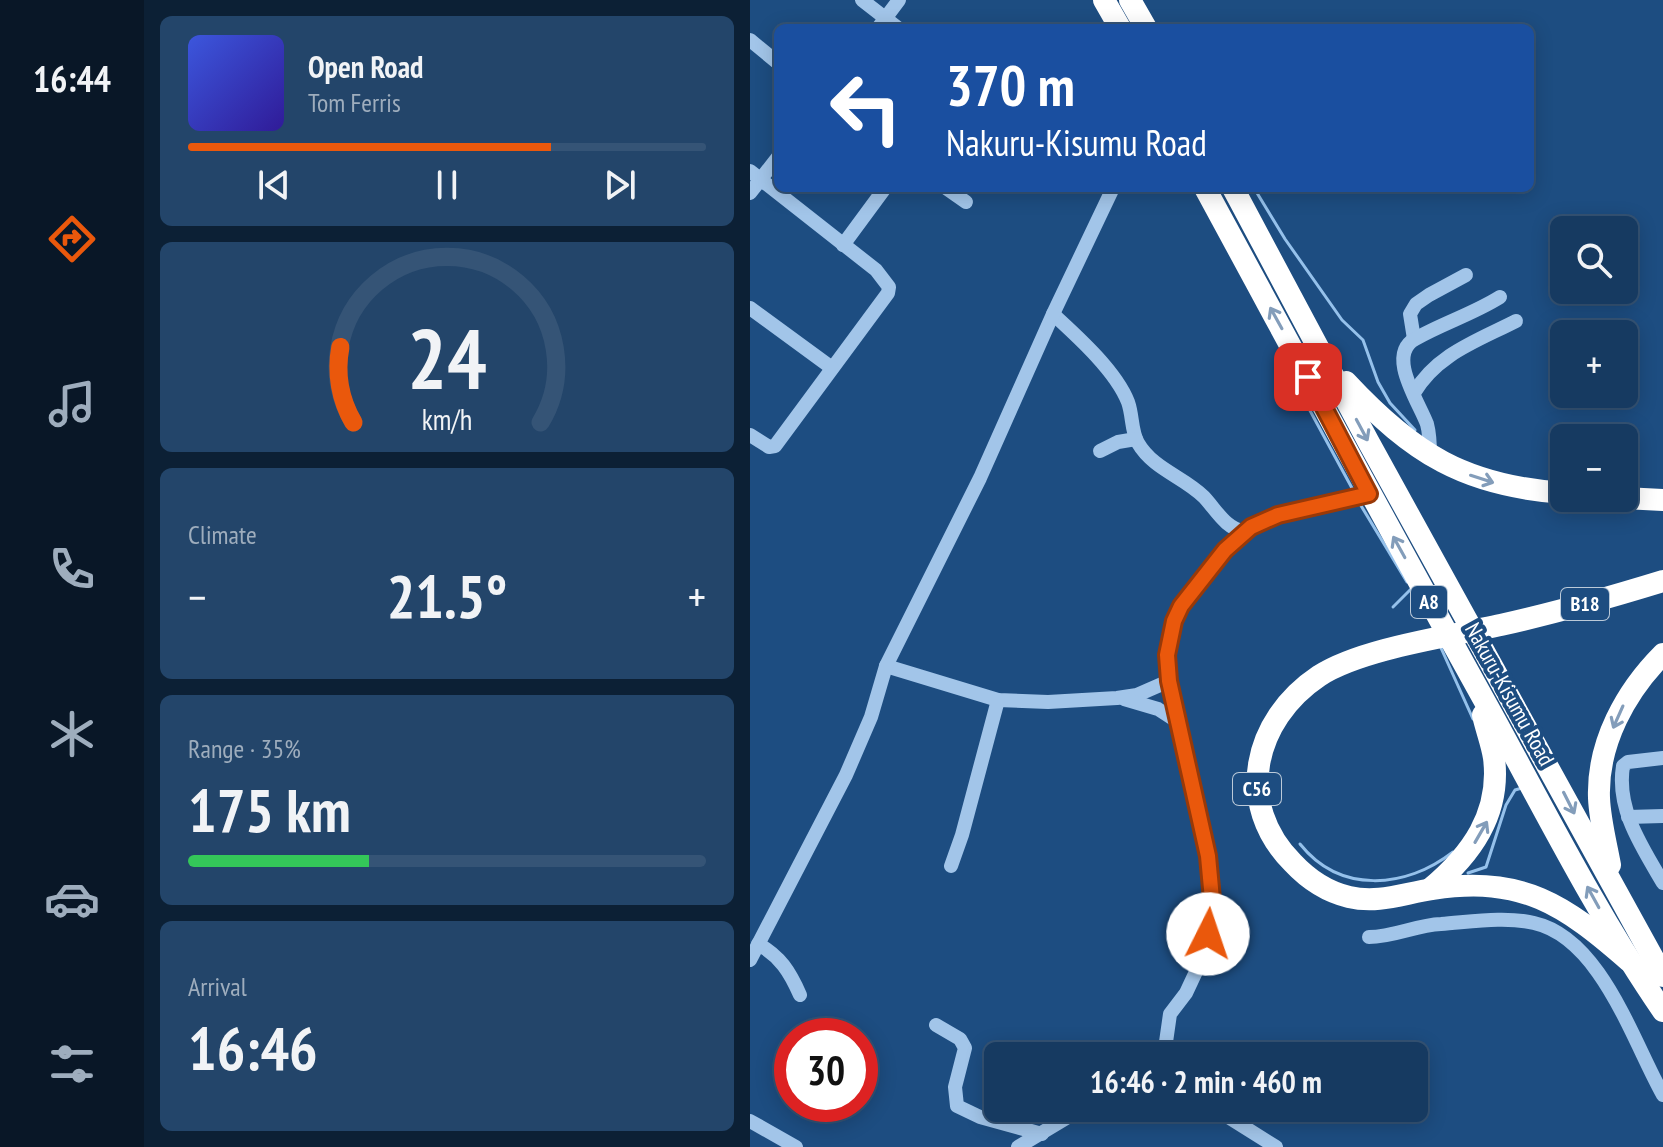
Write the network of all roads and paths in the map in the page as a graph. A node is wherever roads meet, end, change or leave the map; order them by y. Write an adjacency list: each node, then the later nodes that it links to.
1 (862, 0): 5 (street)
2 (899, 0): 5 (street)
3 (1104, 0): 6 (highway)
4 (1130, 0): 7 (highway)
5 (881, 23)
6 (1118, 24)
7 (1144, 24)
8 (750, 40): 9 (street)
9 (774, 60)
10 (774, 160): 11 (street)
11 (755, 175): 12 (street); 19 (street)
12 (774, 190)
13 (776, 192): 21 (street)
14 (882, 192): 21 (street)
15 (952, 192): 20 (street)
16 (1111, 192): 26 (street)
17 (1207, 192): 38 (highway, Nakuru-Kisumu Road / A8, one-way to 17)
18 (1235, 192): 30 (highway, Nakuru-Kisumu Road / A8)
19 (750, 193)
20 (966, 202)
21 (843, 245): 31 (street)
22 (1466, 275): 29 (street)
23 (1500, 297): 25 (street)
24 (750, 308): 31 (street)
25 (1474, 313): 28 (street); 29 (street)
26 (1053, 314): 34 (street); 43 (street)
27 (1516, 321): 28 (street)
28 (1487, 336): 32 (street)
29 (1414, 339): 32 (street)
30 (1317, 342): 36 (highway); 59 (highway, Nakuru-Kisumu Road / A8, one-way to 59)
31 (832, 368): 33 (street)
32 (1414, 393): 36 (street)
33 (750, 435)
34 (1136, 439): 35 (street); 41 (street)
35 (1100, 451)
36 (1430, 456): 37 (highway, one-way to 37)
37 (1550, 491)
38 (1369, 494): 41 (street); 49 (highway, Nakuru-Kisumu Road / A8, one-way to 38)
39 (1638, 499): 40 (highway)
40 (1663, 500)
41 (1245, 532): 48 (street)
42 (1663, 581): 44 (highway, B18)
43 (900, 639): 46 (street); 47 (street)
44 (1410, 645): 58 (highway, C56)
45 (1663, 654): 59 (highway, one-way to 59)
46 (886, 666): 47 (street); 61 (street)
47 (914, 675): 51 (street)
48 (1169, 681): 50 (street); 52 (street)
49 (1478, 689): 58 (highway, one-way to 49); 63 (highway, Nakuru-Kisumu Road / A8, one-way to 49)
50 (1117, 698): 51 (street); 52 (street)
51 (998, 700): 56 (street)
52 (1178, 722): 68 (street)
53 (1663, 758): 55 (street)
54 (1663, 816): 55 (street)
55 (1628, 817): 57 (street)
56 (951, 866)
57 (1663, 883)
58 (1429, 889): 63 (highway)
59 (1615, 892): 64 (highway, Nakuru-Kisumu Road / A8)
60 (1369, 937): 69 (street)
61 (758, 944): 62 (street); 65 (street)
62 (750, 960)
63 (1629, 961): 66 (highway, Nakuru-Kisumu Road / A8)
64 (1663, 976)
65 (800, 995)
66 (1663, 1011)
67 (936, 1025): 73 (street)
68 (1166, 1042)
69 (1663, 1095)
70 (750, 1121): 74 (street)
71 (1061, 1122): 73 (street)
72 (1236, 1122): 76 (street)
73 (1042, 1134): 75 (street)
74 (796, 1147)
75 (1018, 1147)
76 (1276, 1147)

